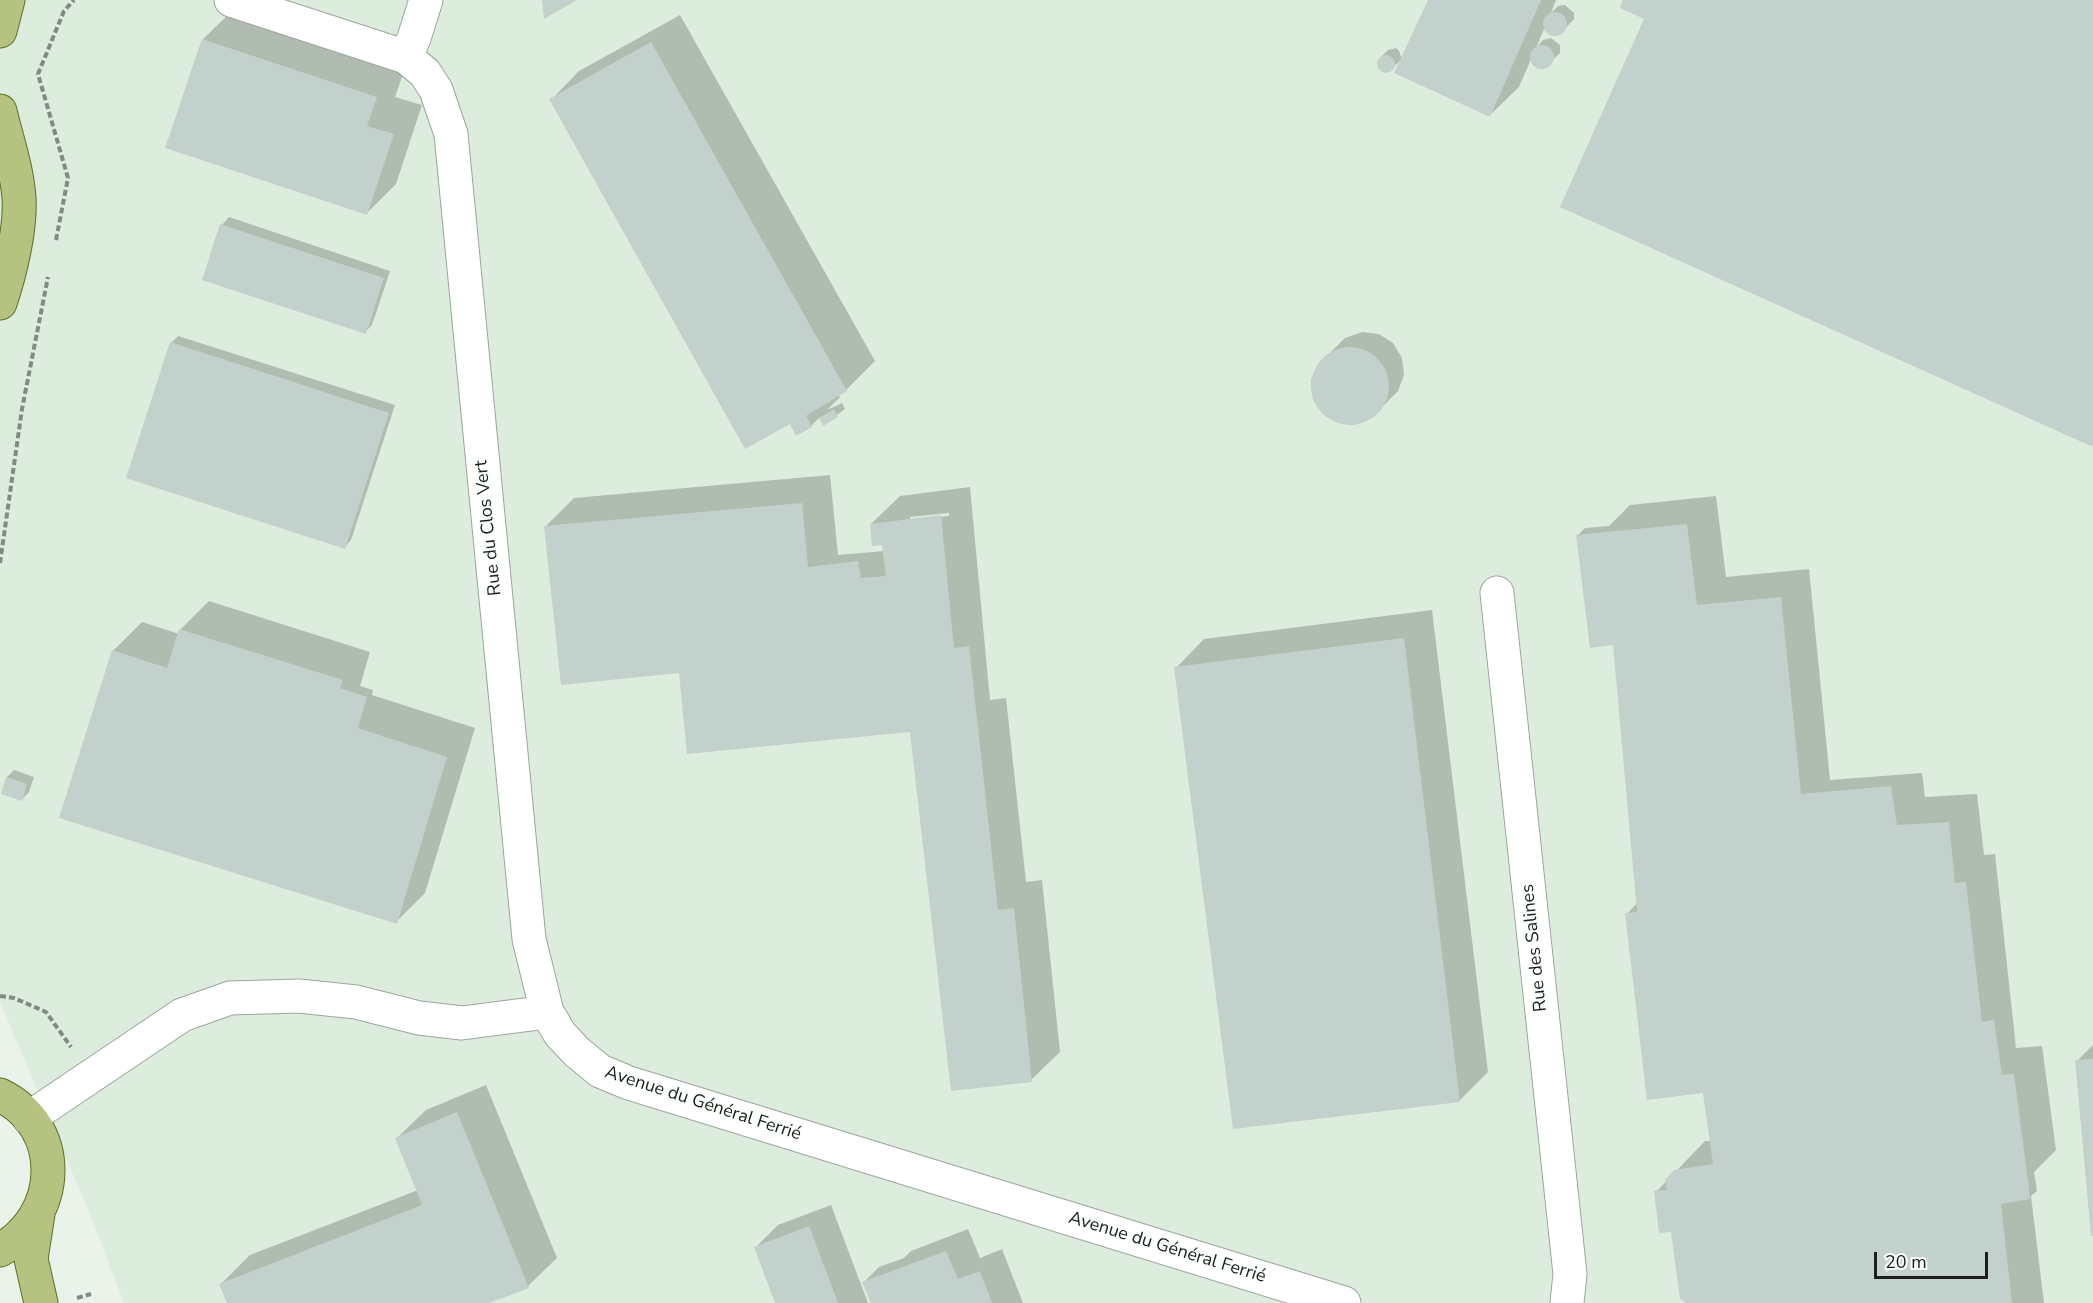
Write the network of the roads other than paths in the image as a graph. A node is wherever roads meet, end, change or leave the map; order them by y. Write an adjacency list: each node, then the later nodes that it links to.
1 (8, 0): 4 (main road)
2 (231, 0): 5 (street, Rue du Clos Vert)
3 (426, 0): 5 (street)
4 (0, 31)
5 (406, 57): 9 (street, Rue du Clos Vert)
6 (0, 111): 7 (main road)
7 (0, 303)
8 (1497, 594): 16 (street, Rue des Salines)
9 (547, 1012): 11 (street); 15 (street, Avenue du Général Ferrié)
10 (0, 1095): 11 (main road)
11 (29, 1118): 12 (main road)
12 (38, 1214): 13 (main road); 14 (main road)
13 (0, 1250)
14 (41, 1303)
15 (1344, 1303)
16 (1567, 1303)

